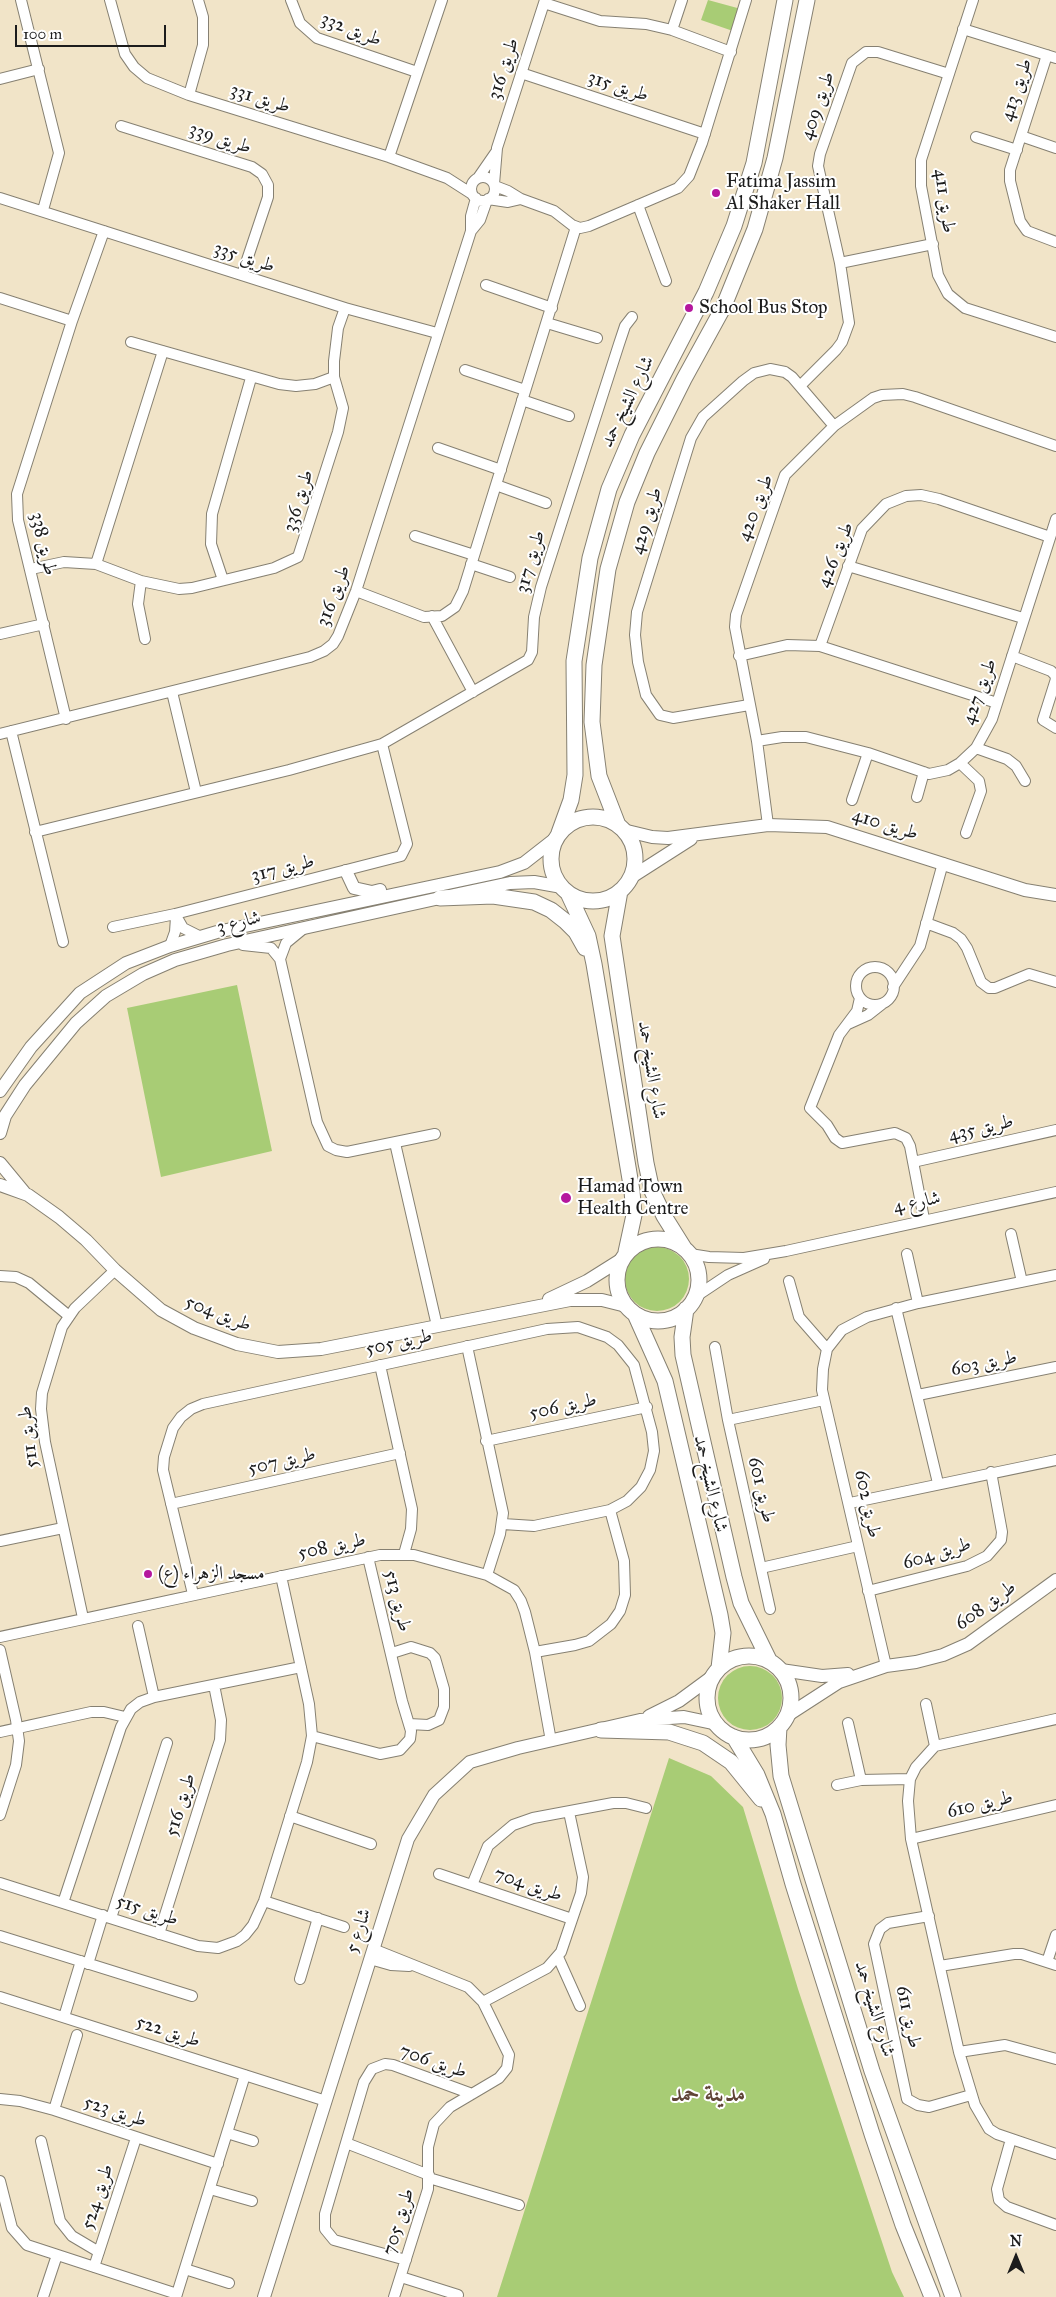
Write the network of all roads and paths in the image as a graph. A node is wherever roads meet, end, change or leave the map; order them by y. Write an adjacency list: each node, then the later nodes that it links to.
1 (21, 0): 16 (street)
2 (110, 0): 21 (street, طريق 331)
3 (198, 0): 21 (street)
4 (291, 0): 17 (street, طريق 332)
5 (442, 0): 17 (street)
6 (682, 0): 13 (street)
7 (746, 0): 14 (street)
8 (785, 0): 113 (main road, شارع الشيخ حمد)
9 (807, 0): 109 (main road, شارع الشيخ حمد)
10 (973, 0): 12 (street, طريق 411)
11 (545, 1): 13 (street); 18 (street, طريق 316)
12 (963, 29): 15 (street); 19 (street, طريق 411)
13 (672, 30): 14 (street)
14 (731, 52): 23 (street)
15 (1051, 57): 24 (street, طريق 413)
16 (39, 69): 20 (street); 38 (street)
17 (417, 72): 29 (street)
18 (521, 73): 23 (street, طريق 315); 26 (street, طريق 316)
19 (949, 74): 43 (street, طريق 411); 44 (street, طريق 409)
20 (0, 79)
21 (188, 95): 29 (street, طريق 331)
22 (120, 126): 45 (street, طريق 339)
23 (704, 134): 37 (street)
24 (1021, 136): 27 (street, طريق 413); 28 (street, طريق 413)
25 (976, 137): 28 (street)
26 (497, 148): 31 (street, طريق 316); 32 (street, طريق 316)
27 (1056, 148)
28 (1017, 150): 42 (street, طريق 413)
29 (389, 157): 30 (street, طريق 331)
30 (447, 178): 31 (street, طريق 331); 33 (street, طريق 331)
31 (477, 178): 32 (street); 33 (street)
32 (495, 185): 35 (street); 36 (street)
33 (474, 196): 35 (street); 41 (street, طريق 316)
34 (0, 198): 38 (street, طريق 335)
35 (488, 200): 36 (street); 41 (street, طريق 316)
36 (521, 200): 39 (street)
37 (638, 205): 39 (street); 46 (street)
38 (43, 210): 40 (street, طريق 335)
39 (576, 227): 50 (street)
40 (104, 231): 45 (street, طريق 335); 52 (street, طريق 338)
41 (471, 231): 54 (street, طريق 316)
42 (1056, 242)
43 (933, 244): 44 (street); 55 (street, طريق 411)
44 (840, 263): 62 (street, طريق 409)
45 (242, 275): 49 (street, طريق 335)
46 (666, 282)
47 (486, 285): 50 (street)
48 (0, 298): 52 (street)
49 (345, 308): 54 (street, طريق 335); 60 (street, طريق 336)
50 (552, 308): 53 (street)
51 (632, 316): 91 (street, طريق 317)
52 (72, 321): 77 (street, طريق 338)
53 (547, 323): 56 (street); 63 (street)
54 (437, 333): 81 (street, طريق 316)
55 (1056, 337)
56 (598, 338)
57 (130, 342): 58 (street)
58 (163, 351): 61 (street); 75 (street)
59 (465, 370): 63 (street)
60 (334, 377): 61 (street); 79 (street, طريق 336)
61 (251, 378): 79 (street)
62 (800, 386): 65 (street, طريق 429); 93 (street, طريق 429)
63 (523, 395): 64 (street); 68 (street)
64 (570, 416)
65 (834, 426): 66 (street, طريق 420); 88 (street, طريق 420)
66 (1056, 446)
67 (438, 448): 68 (street)
68 (501, 470): 69 (street)
69 (496, 485): 70 (street); 74 (street)
70 (546, 503)
71 (1056, 520): 73 (street, طريق 427)
72 (415, 536): 74 (street)
73 (1050, 537): 76 (street, طريق 426); 83 (street, طريق 427)
74 (472, 560): 78 (street); 82 (street)
75 (96, 564): 77 (street, طريق 336); 80 (street, طريق 336)
76 (848, 566): 83 (street); 87 (street, طريق 426)
77 (31, 570): 84 (street, طريق 338)
78 (510, 577)
79 (223, 580): 80 (street, طريق 336)
80 (141, 581): 86 (street)
81 (356, 591): 82 (street); 90 (street, طريق 316)
82 (432, 616): 91 (street)
83 (1023, 618): 89 (street, طريق 427)
84 (44, 624): 85 (street); 94 (street, طريق 338)
85 (0, 634)
86 (145, 639)
87 (820, 646): 88 (street); 92 (street)
88 (740, 656): 93 (street, طريق 420)
89 (1012, 656): 92 (street, طريق 427); 95 (street)
90 (172, 692): 94 (street, طريق 316); 105 (street)
91 (473, 692): 99 (street, طريق 317)
92 (997, 703): 100 (street, طريق 427)
93 (749, 705): 98 (street, طريق 420)
94 (66, 719): 96 (street, طريق 316)
95 (1056, 728)
96 (11, 731): 97 (street, طريق 316); 110 (street)
97 (0, 734)
98 (757, 741): 101 (street, طريق 427); 108 (street, طريق 420)
99 (382, 744): 105 (street, طريق 317); 115 (street, طريق 317)
100 (976, 748): 102 (street, طريق 427); 104 (street)
101 (868, 753): 103 (street, طريق 427); 107 (street)
102 (960, 763): 103 (street, طريق 427); 111 (street)
103 (924, 772): 106 (street)
104 (1025, 781)
105 (196, 792): 110 (street, طريق 317)
106 (917, 797)
107 (852, 800)
108 (768, 825): 112 (street, طريق 410); 114 (street, طريق 410)
109 (621, 828): 112 (street, طريق 410); 113 (main road); 116 (main road)
110 (35, 832): 127 (street)
111 (966, 833)
112 (698, 835): 116 (street, طريق 410)
113 (558, 836): 117 (street, شارع 3); 118 (main road)
114 (943, 863): 120 (street, طريق 410); 123 (street)
115 (346, 871): 117 (street); 122 (street, طريق 317)
116 (630, 878): 119 (main road)
117 (446, 883): 126 (street, شارع 3)
118 (565, 890): 119 (main road); 121 (street, شارع 3); 131 (main road, شارع الشيخ حمد)
119 (620, 891): 151 (main road, شارع الشيخ حمد)
120 (1056, 895)
121 (440, 898): 125 (street, شارع 3); 131 (main road)
122 (175, 914): 124 (street, طريق 317); 126 (street); 129 (street)
123 (926, 923): 132 (street); 134 (street)
124 (114, 927)
125 (306, 927): 128 (street, شارع 3); 130 (street)
126 (201, 937): 129 (street, شارع 3)
127 (64, 942)
128 (228, 945): 130 (street); 141 (street, شارع 3)
129 (170, 946): 139 (street, شارع 3)
130 (280, 959): 143 (street)
131 (594, 964): 154 (main road, شارع الشيخ حمد)
132 (907, 966): 133 (street); 135 (street)
133 (886, 971): 135 (street); 136 (street)
134 (1056, 982)
135 (894, 987): 137 (street)
136 (860, 998): 137 (street); 138 (street)
137 (883, 1003): 138 (street)
138 (844, 1026): 144 (street)
139 (0, 1091)
140 (1056, 1130): 144 (street, طريق 435)
141 (0, 1133)
142 (435, 1134): 143 (street)
143 (395, 1143): 167 (street)
144 (913, 1162): 149 (street)
145 (0, 1163): 148 (street, طريق 504)
146 (0, 1184): 148 (street, طريق 504)
147 (1056, 1192): 149 (street, شارع 4)
148 (28, 1196): 155 (street, طريق 504)
149 (924, 1219): 152 (street, شارع 4)
150 (1011, 1234): 159 (street)
151 (687, 1251): 152 (street, شارع 4); 154 (main road); 160 (main road)
152 (786, 1251): 160 (street, شارع 4)
153 (907, 1254): 161 (street)
154 (624, 1256): 162 (street, طريق 504); 164 (main road)
155 (115, 1270): 166 (street, طريق 511); 167 (street, طريق 504)
156 (1056, 1275): 159 (street, طريق 602)
157 (0, 1276): 166 (street)
158 (789, 1281): 170 (street)
159 (1022, 1282): 161 (street, طريق 602)
160 (695, 1297): 165 (main road)
161 (918, 1303): 163 (street, طريق 602)
162 (533, 1307): 164 (street, طريق 504); 167 (street, طريق 504)
163 (896, 1308): 170 (street, طريق 602); 173 (street)
164 (630, 1310): 165 (main road); 207 (main road, شارع الشيخ حمد)
165 (686, 1310): 204 (main road, شارع الشيخ حمد)
166 (69, 1316): 186 (street, طريق 511)
167 (436, 1326)
168 (466, 1346): 171 (street, طريق 505); 175 (street, طريق 505); 177 (street)
169 (715, 1347): 176 (street, طريق 601)
170 (827, 1349): 174 (street, طريق 602)
171 (380, 1365): 178 (street); 183 (street, طريق 505)
172 (1056, 1367): 173 (street, طريق 603)
173 (918, 1395): 181 (street)
174 (824, 1400): 176 (street); 182 (street, طريق 602)
175 (647, 1407): 177 (street, طريق 506); 184 (street, طريق 505)
176 (728, 1420): 191 (street, طريق 601)
177 (486, 1441): 185 (street)
178 (400, 1453): 183 (street, طريق 507); 189 (street)
179 (1056, 1460): 180 (street)
180 (991, 1472): 181 (street); 195 (street, طريق 604)
181 (938, 1483): 182 (street)
182 (850, 1503): 188 (street, طريق 602)
183 (171, 1504): 196 (street, طريق 505)
184 (610, 1510): 185 (street, طريق 505); 202 (street)
185 (502, 1524): 192 (street)
186 (63, 1528): 187 (street); 198 (street, طريق 511)
187 (0, 1541)
188 (858, 1546): 191 (street); 195 (street, طريق 602)
189 (404, 1554): 190 (street, طريق 508); 192 (street, طريق 508)
190 (368, 1557): 193 (street, طريق 508); 203 (street, طريق 513)
191 (761, 1568): 197 (street, طريق 601)
192 (487, 1575): 202 (street, طريق 508)
193 (281, 1576): 196 (street, طريق 508); 205 (street, طريق 515)
194 (1056, 1580): 206 (street, طريق 608)
195 (868, 1591): 206 (street, طريق 602)
196 (193, 1594): 198 (street, طريق 508)
197 (770, 1609)
198 (83, 1618): 200 (street, طريق 508)
199 (138, 1626): 209 (street)
200 (0, 1637)
201 (0, 1650): 218 (street)
202 (535, 1652): 223 (street, طريق 508)
203 (392, 1653): 216 (street, طريق 513); 216 (street, طريق 513)
204 (775, 1665): 206 (street, طريق 608); 207 (main road); 214 (main road)
205 (301, 1667): 208 (street); 221 (street, طريق 515)
206 (881, 1668): 214 (street, طريق 608)
207 (716, 1672): 213 (street, شارع 5); 217 (main road)
208 (214, 1685): 209 (street); 247 (street, طريق 516)
209 (154, 1698): 211 (street)
210 (926, 1704): 225 (street)
211 (125, 1717): 218 (street); 241 (street)
212 (1056, 1719): 225 (street)
213 (640, 1720): 217 (street, شارع 5); 219 (street, شارع 5)
214 (783, 1721): 222 (main road); 297 (main road, شارع الشيخ حمد)
215 (848, 1723): 226 (street)
216 (409, 1724): 221 (street, طريق 513)
217 (717, 1724): 222 (main road)
218 (18, 1729): 220 (street); 233 (street)
219 (601, 1730): 223 (street, شارع 5); 232 (main road)
220 (0, 1732)
221 (312, 1736): 234 (street, طريق 515)
222 (734, 1737): 232 (main road, شارع الشيخ حمد)
223 (551, 1741): 250 (street, شارع 5)
224 (167, 1743): 243 (street)
225 (935, 1746): 227 (street)
226 (861, 1780): 227 (street); 228 (street)
227 (910, 1780): 235 (street)
228 (837, 1785)
229 (1056, 1806): 235 (street, طريق 610)
230 (646, 1808): 231 (street, طريق 704)
231 (569, 1812): 239 (street, طريق 704); 245 (street, طريق 704)
232 (773, 1814): 296 (main road, شارع الشيخ حمد)
233 (0, 1815)
234 (290, 1816): 236 (street); 240 (street, طريق 515)
235 (911, 1839): 242 (street)
236 (371, 1844)
237 (439, 1874): 239 (street, طريق 704)
238 (0, 1883): 241 (street, طريق 515)
239 (472, 1885): 245 (street, طريق 704)
240 (264, 1901): 244 (street); 247 (street, طريق 515)
241 (63, 1903): 243 (street, طريق 515)
242 (929, 1916): 254 (street); 266 (street, طريق 611)
243 (107, 1917): 247 (street, طريق 515); 252 (street)
244 (318, 1918): 246 (street); 255 (street)
245 (572, 1919): 251 (street, طريق 704)
246 (344, 1927)
247 (160, 1934)
248 (1056, 1935): 253 (street)
249 (0, 1936): 252 (street)
250 (372, 1954): 258 (street, طريق 705); 268 (street, شارع 5)
251 (558, 1957): 258 (street); 259 (street)
252 (85, 1962): 256 (street); 260 (street)
253 (1052, 1963): 254 (street)
254 (940, 1966): 262 (street)
255 (300, 1979)
256 (192, 1996)
257 (0, 1997): 260 (street, طريق 522)
258 (483, 2002): 265 (street, طريق 705)
259 (580, 2006)
260 (64, 2017): 264 (street, طريق 522)
261 (77, 2035): 269 (street)
262 (960, 2052): 263 (street); 266 (street)
263 (1056, 2059)
264 (245, 2075): 268 (street, طريق 522); 270 (street)
265 (472, 2094): 275 (street, طريق 706); 278 (street, طريق 705)
266 (971, 2095): 272 (street)
267 (0, 2099): 269 (street, طريق 523)
268 (326, 2100): 294 (street, شارع 5)
269 (54, 2110): 271 (street, طريق 523)
270 (227, 2133): 274 (street); 277 (street)
271 (136, 2138): 277 (street, طريق 523); 284 (street, طريق 524)
272 (1011, 2139): 276 (street); 283 (street)
273 (41, 2141): 284 (street)
274 (253, 2141)
275 (346, 2143): 278 (street); 286 (street, طريق 706)
276 (1056, 2154)
277 (218, 2164): 280 (street)
278 (429, 2176): 282 (street, طريق 705); 286 (street, طريق 705)
279 (0, 2181): 285 (street)
280 (210, 2189): 281 (street); 288 (street)
281 (252, 2201)
282 (519, 2205)
283 (1056, 2225)
284 (99, 2252): 287 (street, طريق 524)
285 (56, 2256): 287 (street); 293 (street)
286 (406, 2260): 289 (street, طريق 705)
287 (94, 2267): 291 (street)
288 (185, 2269): 290 (street); 291 (street)
289 (401, 2277): 292 (street, طريق 705); 295 (street, طريق 705)
290 (229, 2283)
291 (177, 2295)
292 (458, 2295)
293 (43, 2297)
294 (264, 2297)
295 (394, 2297)
296 (932, 2297)
297 (953, 2297)

